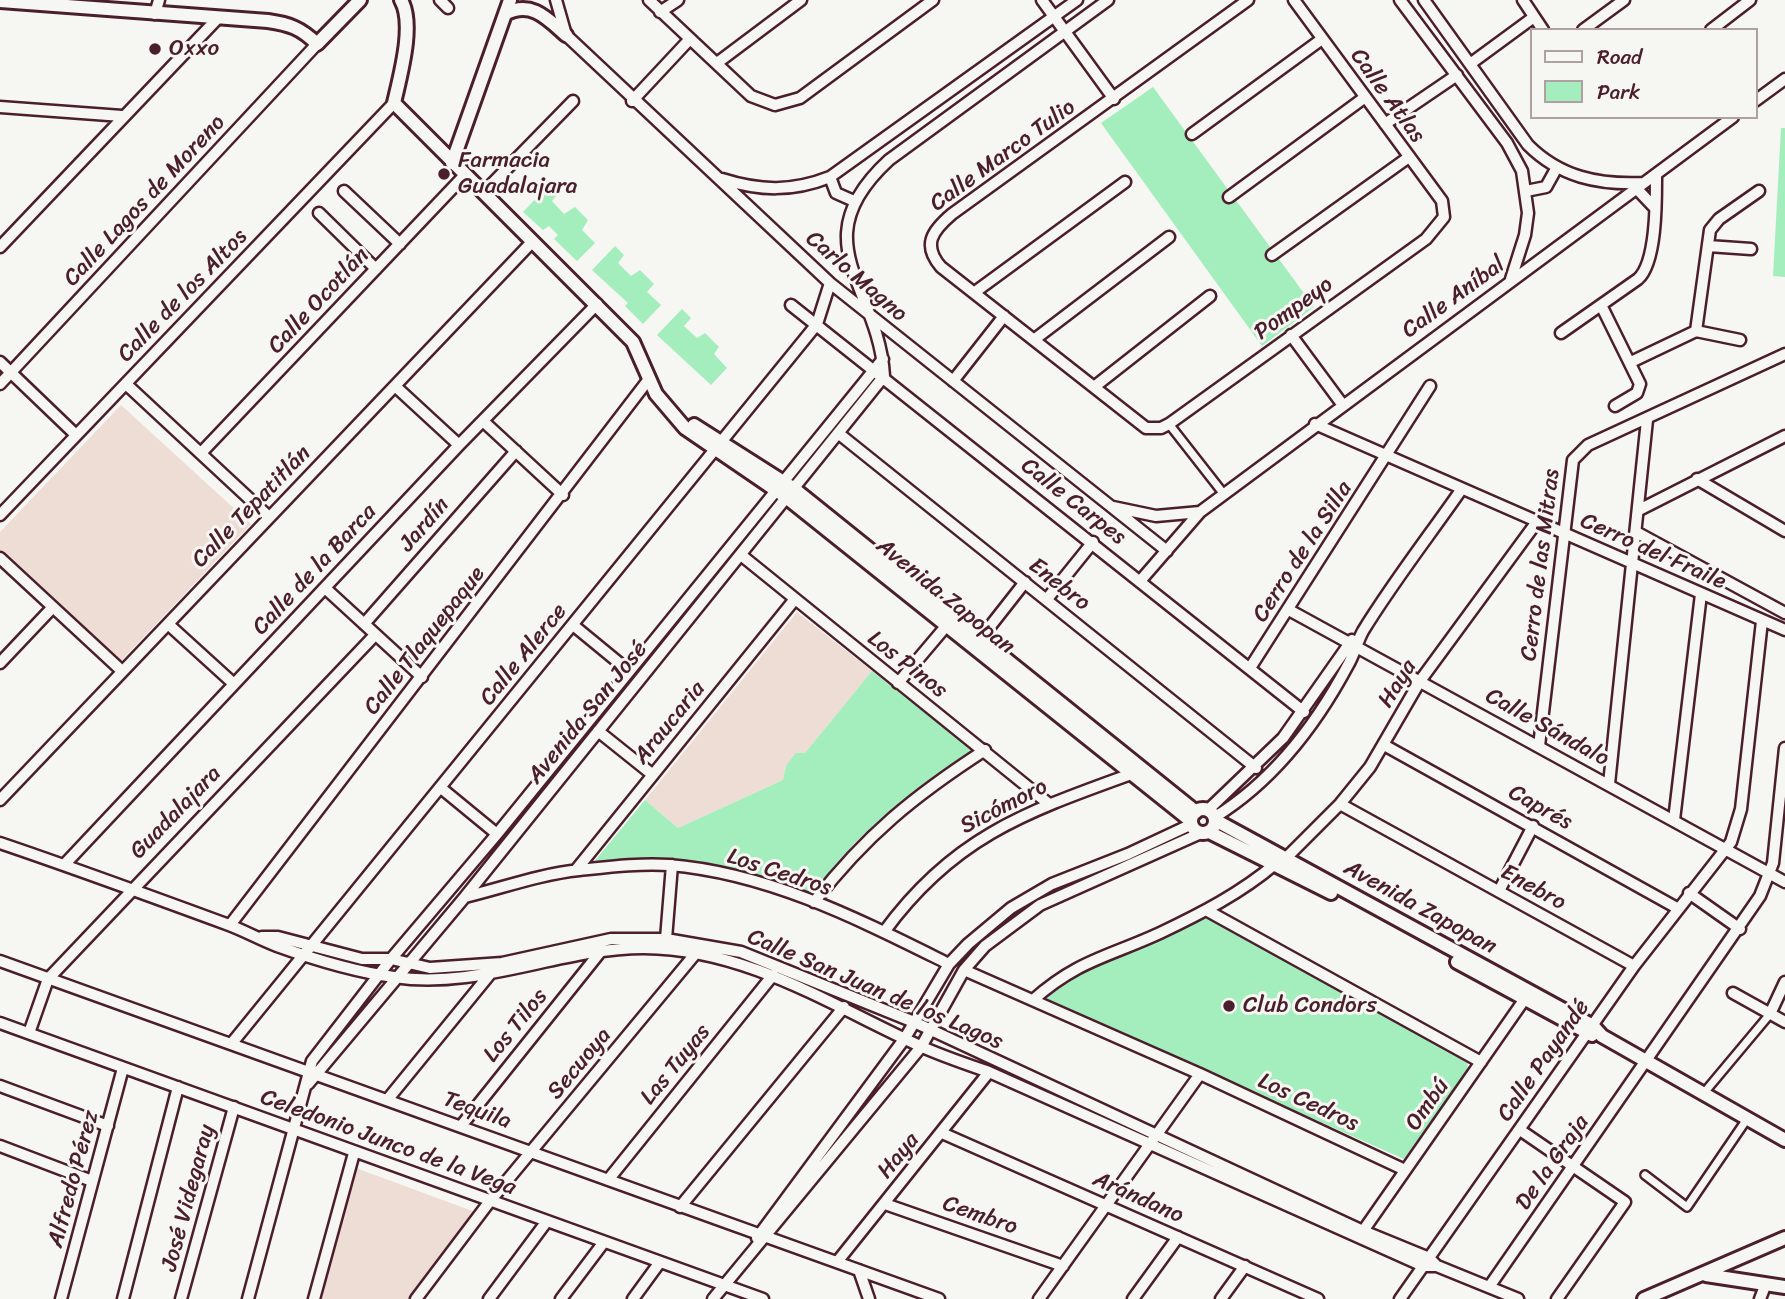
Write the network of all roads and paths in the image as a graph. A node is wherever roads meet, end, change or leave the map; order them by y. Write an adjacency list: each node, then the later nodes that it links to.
1 (159, 0): 22 (street)
2 (360, 0): 34 (street)
3 (401, 0): 44 (street)
4 (510, 0): 23 (street)
5 (556, 0): 31 (street, Carlo Magno)
6 (649, 0): 21 (street)
7 (678, 0): 21 (street)
8 (801, 0): 35 (street)
9 (933, 0): 35 (street)
10 (1042, 0): 24 (street)
11 (1077, 0): 24 (street)
12 (1108, 0): 30 (street)
13 (1248, 0): 40 (street, Calle Marco Tulio)
14 (1294, 0): 32 (street, Calle Atlas)
15 (1400, 0): 37 (street)
16 (1424, 0): 36 (street)
17 (1523, 0): 25 (street)
18 (1624, 0): 28 (street)
19 (1750, 0): 29 (street)
20 (0, 1): 22 (street)
21 (660, 12): 33 (street)
22 (155, 14): 26 (street)
23 (505, 14): 31 (street); 51 (street)
24 (1055, 17): 30 (street); 55 (street)
25 (1534, 17): 27 (street); 36 (street)
26 (218, 18): 34 (street); 46 (street)
27 (1542, 28)
28 (1586, 28)
29 (1714, 28)
30 (1066, 32): 40 (street); 64 (street)
31 (566, 35): 43 (street, Carlo Magno)
32 (1322, 39): 39 (street, Calle Atlas); 49 (street)
33 (689, 40): 35 (street); 43 (street)
34 (317, 44): 96 (street, Calle Lagos de Moreno)
35 (717, 63)
36 (1470, 64): 52 (street)
37 (1457, 75): 48 (street); 60 (street)
38 (1785, 79): 41 (street)
39 (1364, 98): 48 (street, Calle Atlas); 63 (street)
40 (1114, 99): 78 (street, Calle Marco Tulio)
41 (1757, 100)
42 (573, 101): 62 (street)
43 (632, 101): 56 (street, Carlo Magno)
44 (394, 103): 51 (street, Avenida Zapopan); 101 (street, Calle de los Altos)
45 (0, 107): 46 (street)
46 (122, 116): 72 (street)
47 (1730, 119): 53 (street, Calle Aníbal)
48 (1385, 124): 50 (street, Calle Atlas)
49 (1192, 134)
50 (1409, 157): 67 (street, Calle Atlas); 74 (street)
51 (452, 163): 54 (street, Avenida Zapopan)
52 (1556, 169): 58 (street); 60 (street)
53 (1656, 174): 58 (street, Calle Aníbal); 65 (street)
54 (464, 176): 62 (street, Avenida Zapopan); 70 (street, Calle Ocotlán)
55 (830, 177): 56 (street); 64 (street)
56 (719, 178): 77 (street, Carlo Magno)
57 (1125, 182): 78 (street)
58 (1640, 185): 65 (street); 76 (street, Calle Aníbal)
59 (344, 191): 70 (street)
60 (1526, 191): 76 (street)
61 (1759, 191): 71 (street)
62 (483, 193): 69 (street, Avenida Zapopan)
63 (1229, 197)
64 (854, 201): 84 (street)
65 (1655, 208): 82 (street)
66 (319, 213): 75 (street)
67 (1444, 217): 88 (street, Pompeyo)
68 (1168, 237): 89 (street)
69 (532, 242): 80 (street, Avenida Zapopan); 102 (street, Calle Tepatitlán)
70 (400, 244): 75 (street, Calle Ocotlán)
71 (1707, 246): 73 (street); 86 (street)
72 (0, 247)
73 (1751, 249)
74 (1272, 255)
75 (376, 268): 117 (street, Calle Ocotlán)
76 (1511, 279): 105 (street, Calle Aníbal)
77 (830, 283): 84 (street, Carlo Magno); 85 (street, Calle Alerce)
78 (975, 292): 83 (street, Calle Marco Tulio)
79 (1210, 296): 104 (street)
80 (597, 304): 98 (street, Avenida Zapopan); 108 (street, Calle de la Barca)
81 (791, 305): 85 (street, Calle Carpes)
82 (1601, 305): 87 (street); 94 (street)
83 (1004, 316): 89 (street, Calle Marco Tulio); 99 (street)
84 (872, 318): 92 (street); 99 (street, Carlo Magno)
85 (817, 324): 95 (street, Calle Carpes); 115 (street, Calle Alerce)
86 (1696, 331): 90 (street); 94 (street)
87 (1561, 332)
88 (1291, 335): 105 (street); 110 (street, Pompeyo)
89 (1035, 339): 104 (street, Calle Marco Tulio)
90 (1740, 340)
91 (1785, 354): 107 (street, Cerro de las Mitras)
92 (883, 359): 95 (street, Avenida San José); 97 (street)
93 (0, 362): 96 (street)
94 (1631, 362): 106 (street)
95 (875, 369): 97 (street, Calle Carpes); 120 (street, Avenida San José)
96 (11, 372): 100 (street, Calle Lagos de Moreno); 112 (street)
97 (884, 376): 111 (street, Avenida San José); 133 (street, Calle Carpes)
98 (649, 379): 115 (street, Avenida Zapopan); 123 (street, Calle Tlaquepaque)
99 (953, 381): 124 (street, Carlo Magno)
100 (0, 384)
101 (126, 384): 112 (street, Calle de los Altos); 117 (street)
102 (395, 386): 114 (street); 128 (street, Calle Tepatitlán)
103 (1430, 386): 118 (street, Cerro de la Silla)
104 (1094, 387): 110 (street, Calle Marco Tulio)
105 (1342, 404): 109 (street, Calle Aníbal)
106 (1615, 406)
107 (1647, 420): 125 (street); 132 (street, Cerro de las Mitras)
108 (483, 421): 114 (street, Calle de la Barca); 116 (street)
109 (1315, 424): 118 (street, Cerro del Fraile); 122 (street, Calle Aníbal)
110 (1165, 426): 122 (street)
111 (838, 433): 120 (street, Avenida San José); 139 (street, Enebro)
112 (76, 435): 127 (street, Calle de los Altos)
113 (1785, 436): 119 (street)
114 (459, 445): 140 (street, Calle de la Barca)
115 (718, 445): 120 (street, Avenida Zapopan); 150 (street, Calle Alerce)
116 (516, 451): 123 (street); 149 (street, Jardín)
117 (201, 453): 128 (street)
118 (1388, 456): 121 (street, Cerro del Fraile); 145 (street, Cerro de la Silla)
119 (1697, 479): 125 (street); 130 (street)
120 (785, 489): 135 (street, Avenida San José); 151 (street, Avenida Zapopan); 154 (street, Avenida Zapopan); 159 (street, Avenida San José)
121 (1461, 489): 129 (street, Cerro del Fraile); 155 (street)
122 (1223, 493): 126 (street, Calle Aníbal)
123 (562, 495): 160 (street, Calle Tlaquepaque)
124 (1106, 505): 126 (street); 134 (street, Carlo Magno)
125 (1639, 510): 131 (street)
126 (1200, 512): 134 (street, Calle Aníbal)
127 (0, 515)
128 (269, 517): 148 (street, Calle Tepatitlán)
129 (1536, 523): 132 (street, Cerro del Fraile); 161 (street, Haya)
130 (1785, 531)
131 (1636, 532): 137 (street); 146 (street)
132 (1562, 534): 137 (street, Cerro del Fraile); 167 (street, Cerro de las Mitras)
133 (1093, 542): 138 (street, Calle Carpes); 143 (street)
134 (1167, 551): 138 (street, Calle Aníbal)
135 (741, 555): 142 (street, Los Pinos); 165 (street, Avenida San José)
136 (0, 558): 144 (street)
137 (1632, 565): 141 (street, Cerro del Fraile); 174 (street)
138 (1142, 580): 157 (street, Calle Carpes)
139 (1025, 582): 143 (street, Enebro); 154 (street)
140 (325, 588): 149 (street); 163 (street, Calle de la Barca)
141 (1701, 594): 147 (street, Cerro del Fraile); 180 (street)
142 (794, 599): 162 (street, Los Pinos); 172 (street, Araucaria)
143 (1047, 599): 170 (street, Enebro)
144 (53, 607): 156 (street); 158 (street)
145 (1289, 610): 155 (street, Calle Sándalo); 157 (street, Cerro de la Silla)
146 (1785, 613)
147 (1762, 621): 152 (street, Cerro del Fraile); 185 (street, Calle Payandé)
148 (168, 624): 158 (street, Calle Tepatitlán); 163 (street)
149 (363, 624): 153 (street)
150 (573, 625): 159 (street); 175 (street, Calle Alerce)
151 (947, 625): 162 (street); 171 (street, Avenida Zapopan)
152 (1785, 630)
153 (374, 635): 160 (street); 192 (street, Guadalajara)
154 (981, 638): 181 (street, Avenida Zapopan)
155 (1353, 645): 161 (street, Calle Sándalo); 164 (street); 181 (street)
156 (0, 663)
157 (1250, 668): 164 (street, Calle Carpes)
158 (122, 671): 177 (street, Calle Tepatitlán)
159 (629, 671): 173 (street, Avenida San José)
160 (422, 677): 199 (street, Calle Tlaquepaque)
161 (1420, 681): 166 (street, Haya); 167 (street, Calle Sándalo)
162 (898, 683): 169 (street, Los Pinos)
163 (234, 684): 187 (street, Calle de la Barca)
164 (1304, 712): 170 (street)
165 (598, 731): 172 (street); 176 (street, Avenida San José)
166 (1384, 745): 179 (street, Haya); 182 (street, Caprés)
167 (1539, 746): 174 (street, Calle Sándalo)
168 (1785, 748): 190 (street)
169 (985, 750): 178 (street, Los Pinos); 196 (street)
170 (1256, 768): 181 (street)
171 (1131, 774): 178 (street, Sicómoro); 181 (street, Avenida Zapopan)
172 (653, 775): 189 (street, Araucaria)
173 (537, 784): 176 (street); 183 (street, Avenida San José)
174 (1609, 784): 180 (street, Calle Sándalo)
175 (441, 788): 183 (street); 204 (street, Calle Alerce)
176 (548, 792): 195 (street, Avenida San José)
177 (0, 800)
178 (1049, 804): 201 (street, Sicómoro)
179 (1340, 804): 186 (street, Haya); 193 (street, Enebro)
180 (1674, 820): 185 (street, Calle Sándalo)
181 (1203, 821): 186 (street, Avenida Zapopan); 211 (street); 213 (street)
182 (1533, 827): 193 (street); 197 (street, Caprés)
183 (497, 834): 208 (street, Avenida San José)
184 (0, 843): 187 (street, Calle San Juan de los Lagos)
185 (1725, 849): 190 (street, Calle Sándalo); 194 (street, Calle Payandé)
186 (1280, 861): 198 (street, Haya); 222 (street, Avenida Zapopan); 229 (street, Avenida Zapopan)
187 (64, 864): 192 (street, Calle San Juan de los Lagos)
188 (672, 865): 189 (street, Los Cedros); 196 (street, Los Cedros); 203 (street)
189 (576, 870): 195 (street, Los Cedros)
190 (1771, 875): 191 (street, Calle Sándalo); 200 (street, De la Graja)
191 (1785, 882)
192 (130, 889): 199 (street, Calle San Juan de los Lagos); 218 (street, Guadalajara)
193 (1499, 891): 212 (street, Enebro)
194 (1689, 893): 197 (street, Calle Payandé); 200 (street)
195 (464, 898): 210 (street, Avenida San José)
196 (814, 902): 201 (street, Los Cedros)
197 (1677, 908): 212 (street, Calle Payandé)
198 (1206, 910): 221 (street, Haya); 234 (street)
199 (230, 925): 202 (street, Calle San Juan de los Lagos)
200 (1740, 929): 235 (street, De la Graja)
201 (884, 932): 211 (street, Los Cedros)
202 (261, 937): 204 (street, Calle San Juan de los Lagos); 207 (street, Calle San Juan de los Lagos)
203 (666, 939): 210 (street, Calle San Juan de los Lagos); 227 (street, Calle San Juan de los Lagos)
204 (311, 945): 207 (street, Calle Alerce); 208 (street, Calle San Juan de los Lagos)
205 (601, 950): 206 (street, Calle San Juan de los Lagos); 215 (street, Calle San Juan de los Lagos); 247 (street, Los Tilos)
206 (696, 953): 216 (street, Calle San Juan de los Lagos); 254 (street, Secuoya)
207 (304, 954): 214 (street, Calle San Juan de los Lagos); 232 (street, Calle Alerce)
208 (391, 959): 210 (street, Calle San Juan de los Lagos); 214 (street, Avenida San José)
209 (0, 961): 218 (street, Tequila)
210 (408, 962): 217 (street, Avenida San José)
211 (949, 964): 227 (street)
212 (1634, 966): 229 (street, Calle Payandé)
213 (964, 970): 221 (street, Los Cedros); 228 (street)
214 (378, 974): 217 (street, Calle San Juan de los Lagos); 237 (street, Avenida San José)
215 (490, 974): 217 (street, Calle San Juan de los Lagos); 243 (street)
216 (773, 975): 223 (street, Calle San Juan de los Lagos); 259 (street, Las Tuyas)
217 (396, 978): 237 (street, Avenida San José)
218 (48, 979): 230 (street, Guadalajara); 232 (street, Tequila)
219 (1785, 982): 224 (street)
220 (1732, 993): 224 (street)
221 (1033, 1000): 239 (street, Los Cedros)
222 (1524, 1000): 229 (street, Avenida Zapopan); 234 (street, Ombú)
223 (844, 1007): 231 (street, Calle San Juan de los Lagos); 264 (street)
224 (1770, 1014): 225 (street); 242 (street)
225 (1785, 1022)
226 (0, 1023): 230 (street, Celedonio Junco de la Vega)
227 (914, 1023): 228 (street, Calle San Juan de los Lagos); 231 (street)
228 (930, 1031): 233 (street); 251 (street, Calle San Juan de los Lagos)
229 (1595, 1032): 235 (street, Avenida Zapopan); 249 (street, Calle Payandé)
230 (29, 1033): 236 (street, Celedonio Junco de la Vega)
231 (905, 1038): 233 (street, Calle San Juan de los Lagos); 267 (street)
232 (232, 1042): 237 (street, Tequila)
233 (921, 1046): 238 (street, Calle San Juan de los Lagos); 267 (street)
234 (1481, 1062): 257 (street, Ombú)
235 (1648, 1062): 242 (street, Avenida Zapopan); 256 (street, De la Graja)
236 (123, 1068): 241 (street, Celedonio Junco de la Vega); 246 (street, Alfredo Pérez)
237 (313, 1072): 243 (street, Tequila); 248 (street, Avenida San José)
238 (989, 1072): 250 (street, Haya); 251 (street, Calle San Juan de los Lagos)
239 (1200, 1074): 251 (street); 257 (street, Los Cedros)
240 (0, 1086): 246 (street)
241 (178, 1087): 244 (street, Celedonio Junco de la Vega); 284 (street)
242 (1703, 1094): 245 (street, Avenida Zapopan)
243 (388, 1099): 247 (street, Tequila)
244 (234, 1107): 248 (street, Celedonio Junco de la Vega); 285 (street, José Videgaray)
245 (1747, 1119): 252 (street, Avenida Zapopan); 258 (street)
246 (108, 1126): 260 (street, Alfredo Pérez)
247 (461, 1126): 254 (street, Tequila)
248 (294, 1130): 255 (street, Celedonio Junco de la Vega); 286 (street, Avenida San José)
249 (1520, 1130): 256 (street); 273 (street, Calle Payandé)
250 (942, 1133): 262 (street, Haya); 263 (street, Arándano)
251 (1154, 1140): 263 (street); 266 (street, Calle San Juan de los Lagos); 273 (street, Calle San Juan de los Lagos)
252 (1785, 1140)
253 (0, 1146): 260 (street)
254 (532, 1152): 259 (street, Tequila); 261 (street, Secuoya)
255 (354, 1153): 261 (street, Celedonio Junco de la Vega); 287 (street)
256 (1574, 1166): 280 (street, De la Graja); 301 (street)
257 (1405, 1170): 266 (street, Ombú)
258 (1645, 1175)
259 (608, 1180): 264 (street, Tequila)
260 (92, 1181): 283 (street, Alfredo Pérez)
261 (489, 1201): 265 (street, Celedonio Junco de la Vega); 288 (street, Secuoya)
262 (885, 1204): 272 (street, Haya); 274 (street, Cembro)
263 (1107, 1205): 268 (street, Arándano); 274 (street)
264 (680, 1207): 267 (street, Tequila)
265 (547, 1222): 270 (street, Celedonio Junco de la Vega); 289 (street)
266 (1363, 1231): 273 (street, Calle San Juan de los Lagos)
267 (763, 1235): 272 (street, Tequila); 278 (street)
268 (1178, 1237): 275 (street, Arándano); 297 (street)
269 (1785, 1238): 277 (street)
270 (604, 1242): 271 (street, Celedonio Junco de la Vega); 290 (street)
271 (660, 1262): 278 (street, Celedonio Junco de la Vega); 291 (street)
272 (837, 1262): 276 (street, Tequila)
273 (1426, 1262): 280 (street, Calle San Juan de los Lagos); 299 (street, Calle Payandé)
274 (1063, 1266): 296 (street)
275 (1245, 1266): 282 (street, Arándano); 298 (street)
276 (859, 1270): 294 (street); 295 (street, Tequila)
277 (1704, 1275): 279 (street); 302 (street)
278 (724, 1285): 292 (street); 293 (street, Celedonio Junco de la Vega)
279 (1765, 1286): 281 (street); 303 (street)
280 (1489, 1287): 300 (street, Calle San Juan de los Lagos)
281 (1785, 1287)
282 (1314, 1298)
283 (61, 1299)
284 (123, 1299)
285 (181, 1299)
286 (248, 1299)
287 (314, 1299)
288 (416, 1299)
289 (489, 1299)
290 (561, 1299)
291 (633, 1299)
292 (713, 1299)
293 (763, 1299)
294 (869, 1299)
295 (939, 1299)
296 (1039, 1299)
297 (1133, 1299)
298 (1221, 1299)
299 (1400, 1299)
300 (1518, 1299)
301 (1558, 1299)
302 (1644, 1299)
303 (1760, 1299)

